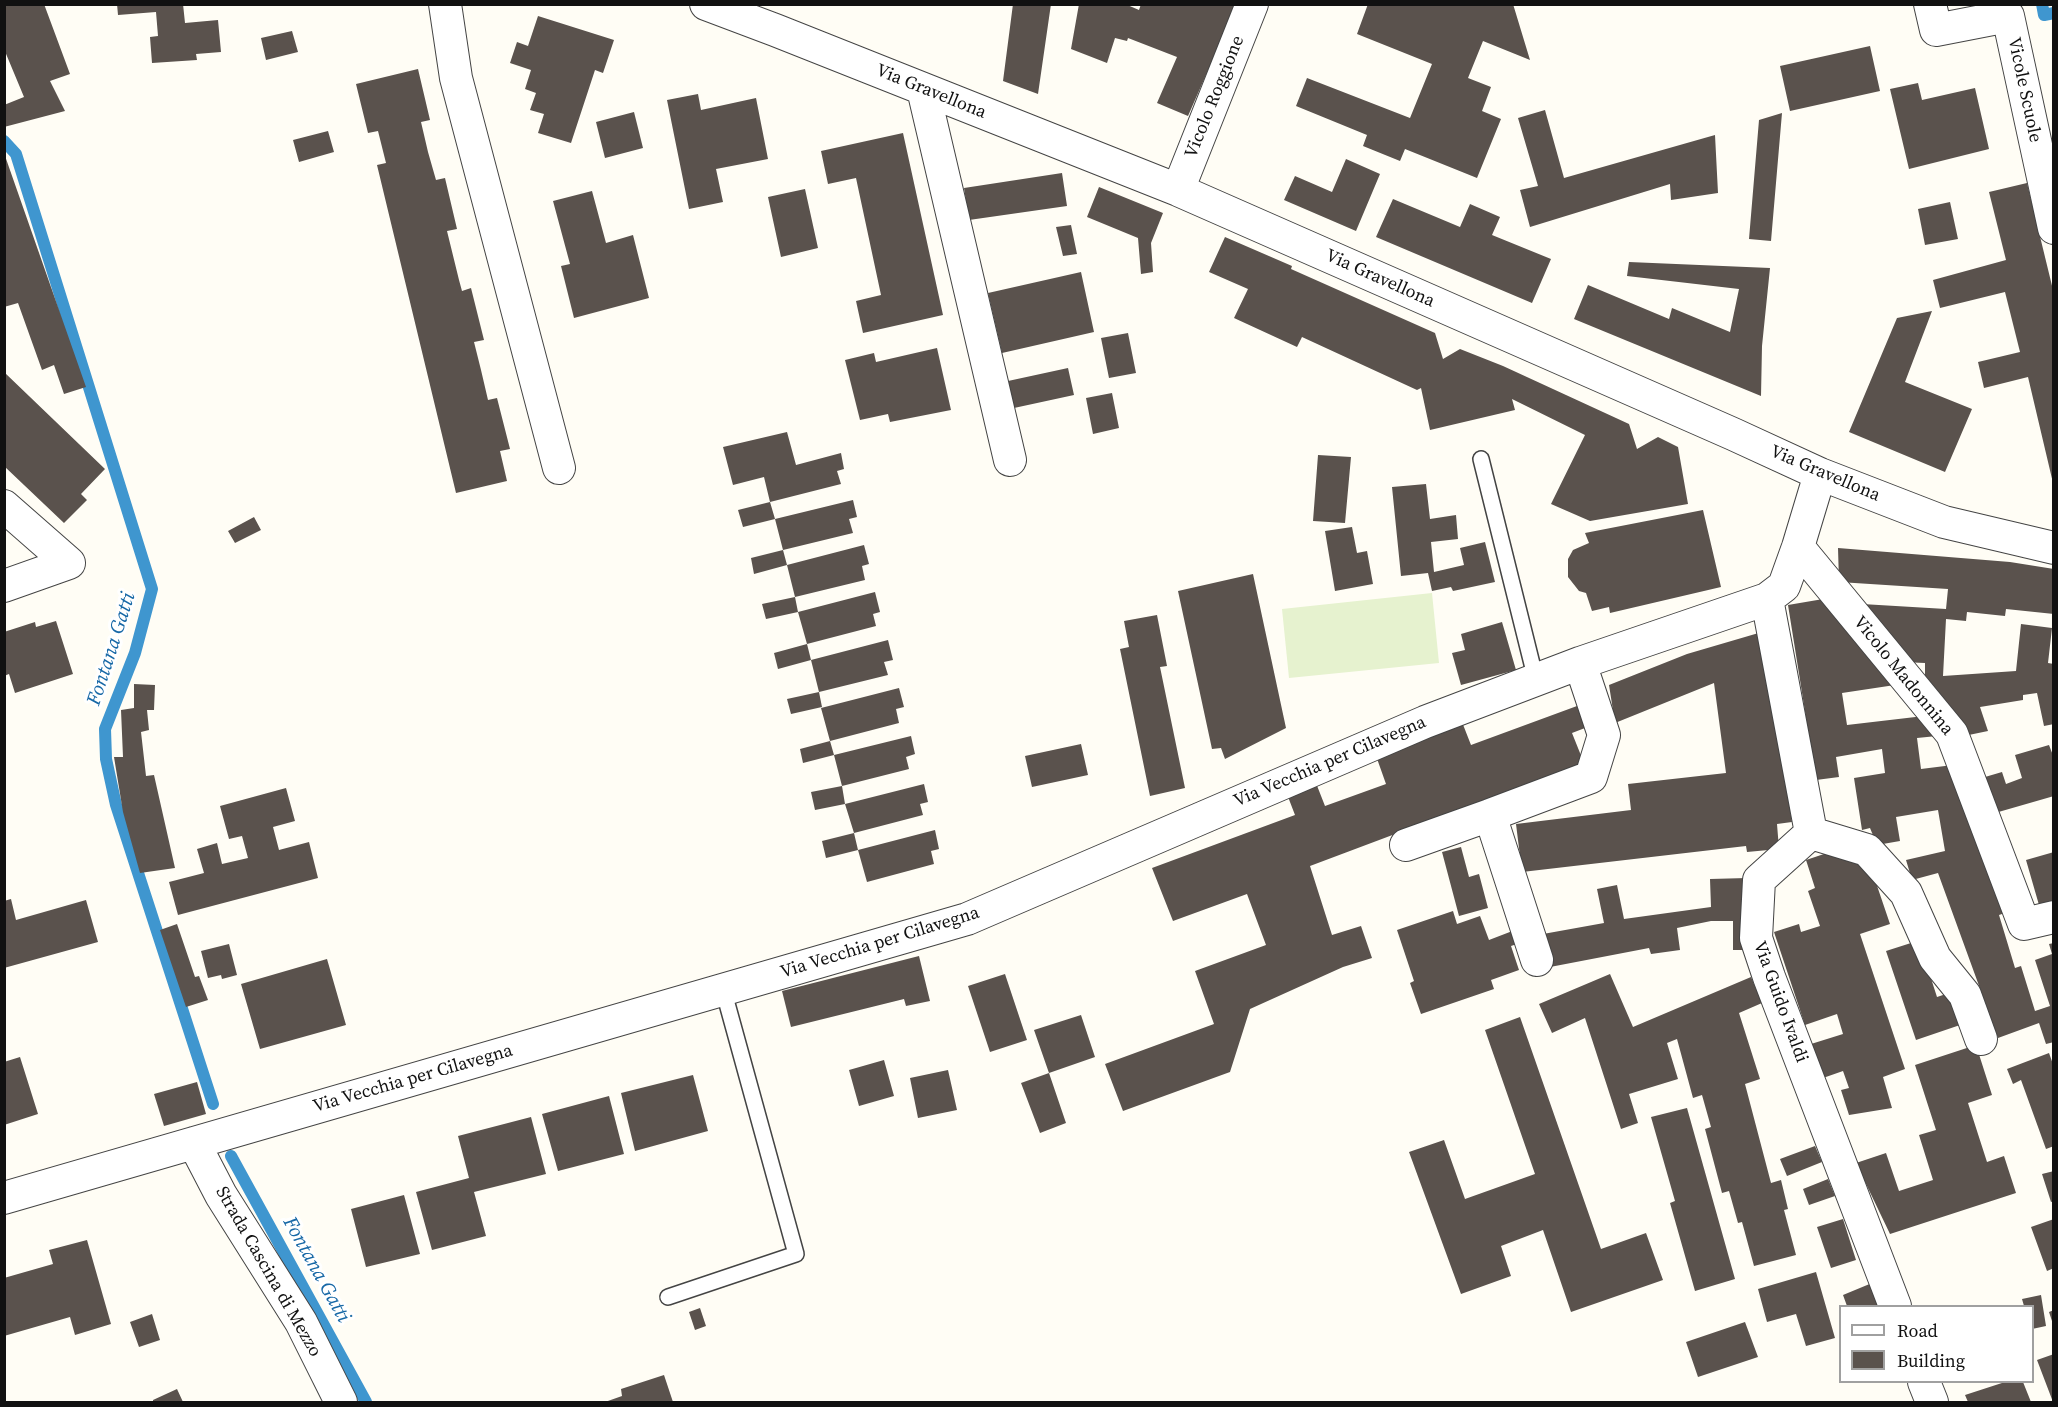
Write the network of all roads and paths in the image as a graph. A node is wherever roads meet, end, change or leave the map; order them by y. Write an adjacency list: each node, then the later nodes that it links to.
1 (444, 4): 11 (street)
2 (706, 4): 5 (street, Via Gravellona)
3 (1252, 4): 7 (street, Vicolo Roggione)
4 (1930, 4): 8 (street, Vicole Scuole)
5 (776, 17): 6 (street, Via Gravellona)
6 (923, 88): 7 (street, Via Gravellona); 10 (street)
7 (1178, 190): 12 (street, Via Gravellona)
8 (2054, 228)
9 (1481, 459): 19 (lane)
10 (1010, 460)
11 (560, 468)
12 (1820, 474): 14 (street, Via Vecchia per Cilavegna); 15 (street, Via Gravellona)
13 (4, 506): 16 (street)
14 (1798, 547): 17 (street, Via Vecchia per Cilavegna); 23 (street, Vicolo Madonnina)
15 (2054, 548)
16 (4, 586)
17 (1767, 599): 18 (street, Via Vecchia per Cilavegna); 21 (street)
18 (1580, 663): 19 (street, Via Vecchia per Cilavegna); 20 (street)
19 (1536, 680): 25 (street, Via Vecchia per Cilavegna)
20 (1490, 815): 22 (street); 24 (street)
21 (1811, 833): 26 (street); 30 (street, Via Guido Ivaldi)
22 (1406, 844)
23 (2054, 917)
24 (1537, 960)
25 (723, 989): 27 (street, Via Vecchia per Cilavegna); 29 (lane)
26 (1981, 1039)
27 (194, 1143): 28 (street, Via Vecchia per Cilavegna); 32 (street, Strada Cascina di Mezzo)
28 (4, 1198)
29 (668, 1297)
30 (1895, 1305)
31 (1924, 1383): 33 (street)
32 (341, 1402)
33 (1932, 1402)

